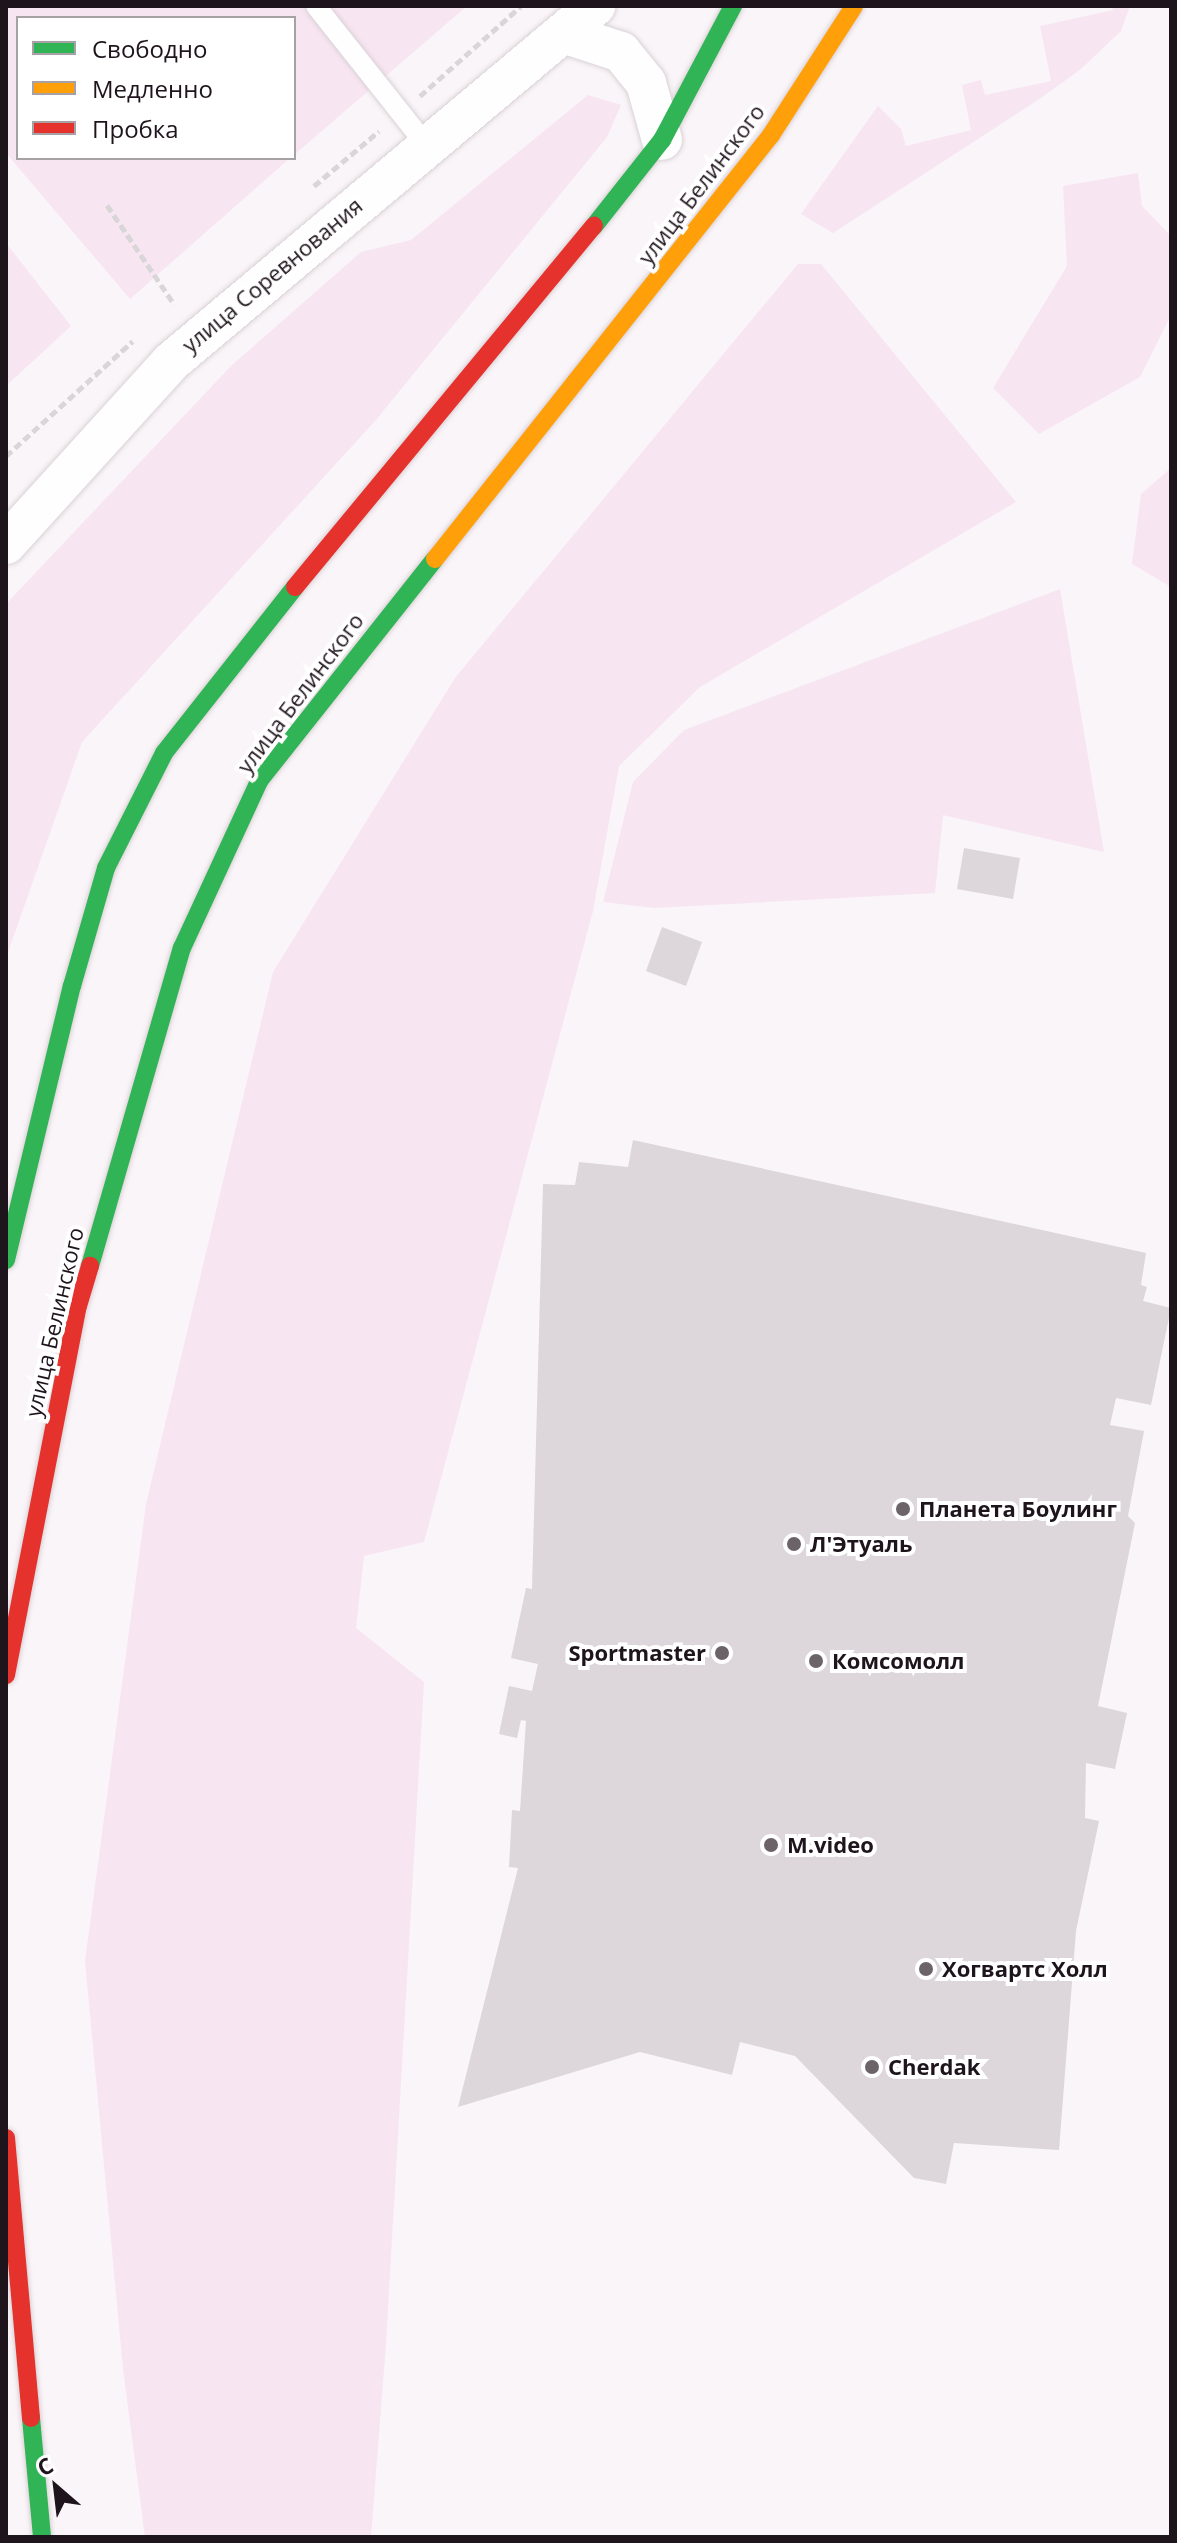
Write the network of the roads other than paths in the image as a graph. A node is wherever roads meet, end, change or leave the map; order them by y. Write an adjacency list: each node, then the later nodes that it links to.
1 (316, 6): 7 (lane)
2 (595, 6): 5 (street, улица Соревнования)
3 (733, 6): 6 (main road)
4 (854, 6): 10 (main road, улица Белинского)
5 (563, 33): 6 (street); 7 (street, улица Соревнования)
6 (662, 140): 9 (main road)
7 (426, 145): 8 (street, улица Соревнования)
8 (6, 544)
9 (6, 1260)
10 (6, 1675)
11 (6, 2138): 12 (main road)
12 (42, 2537)

